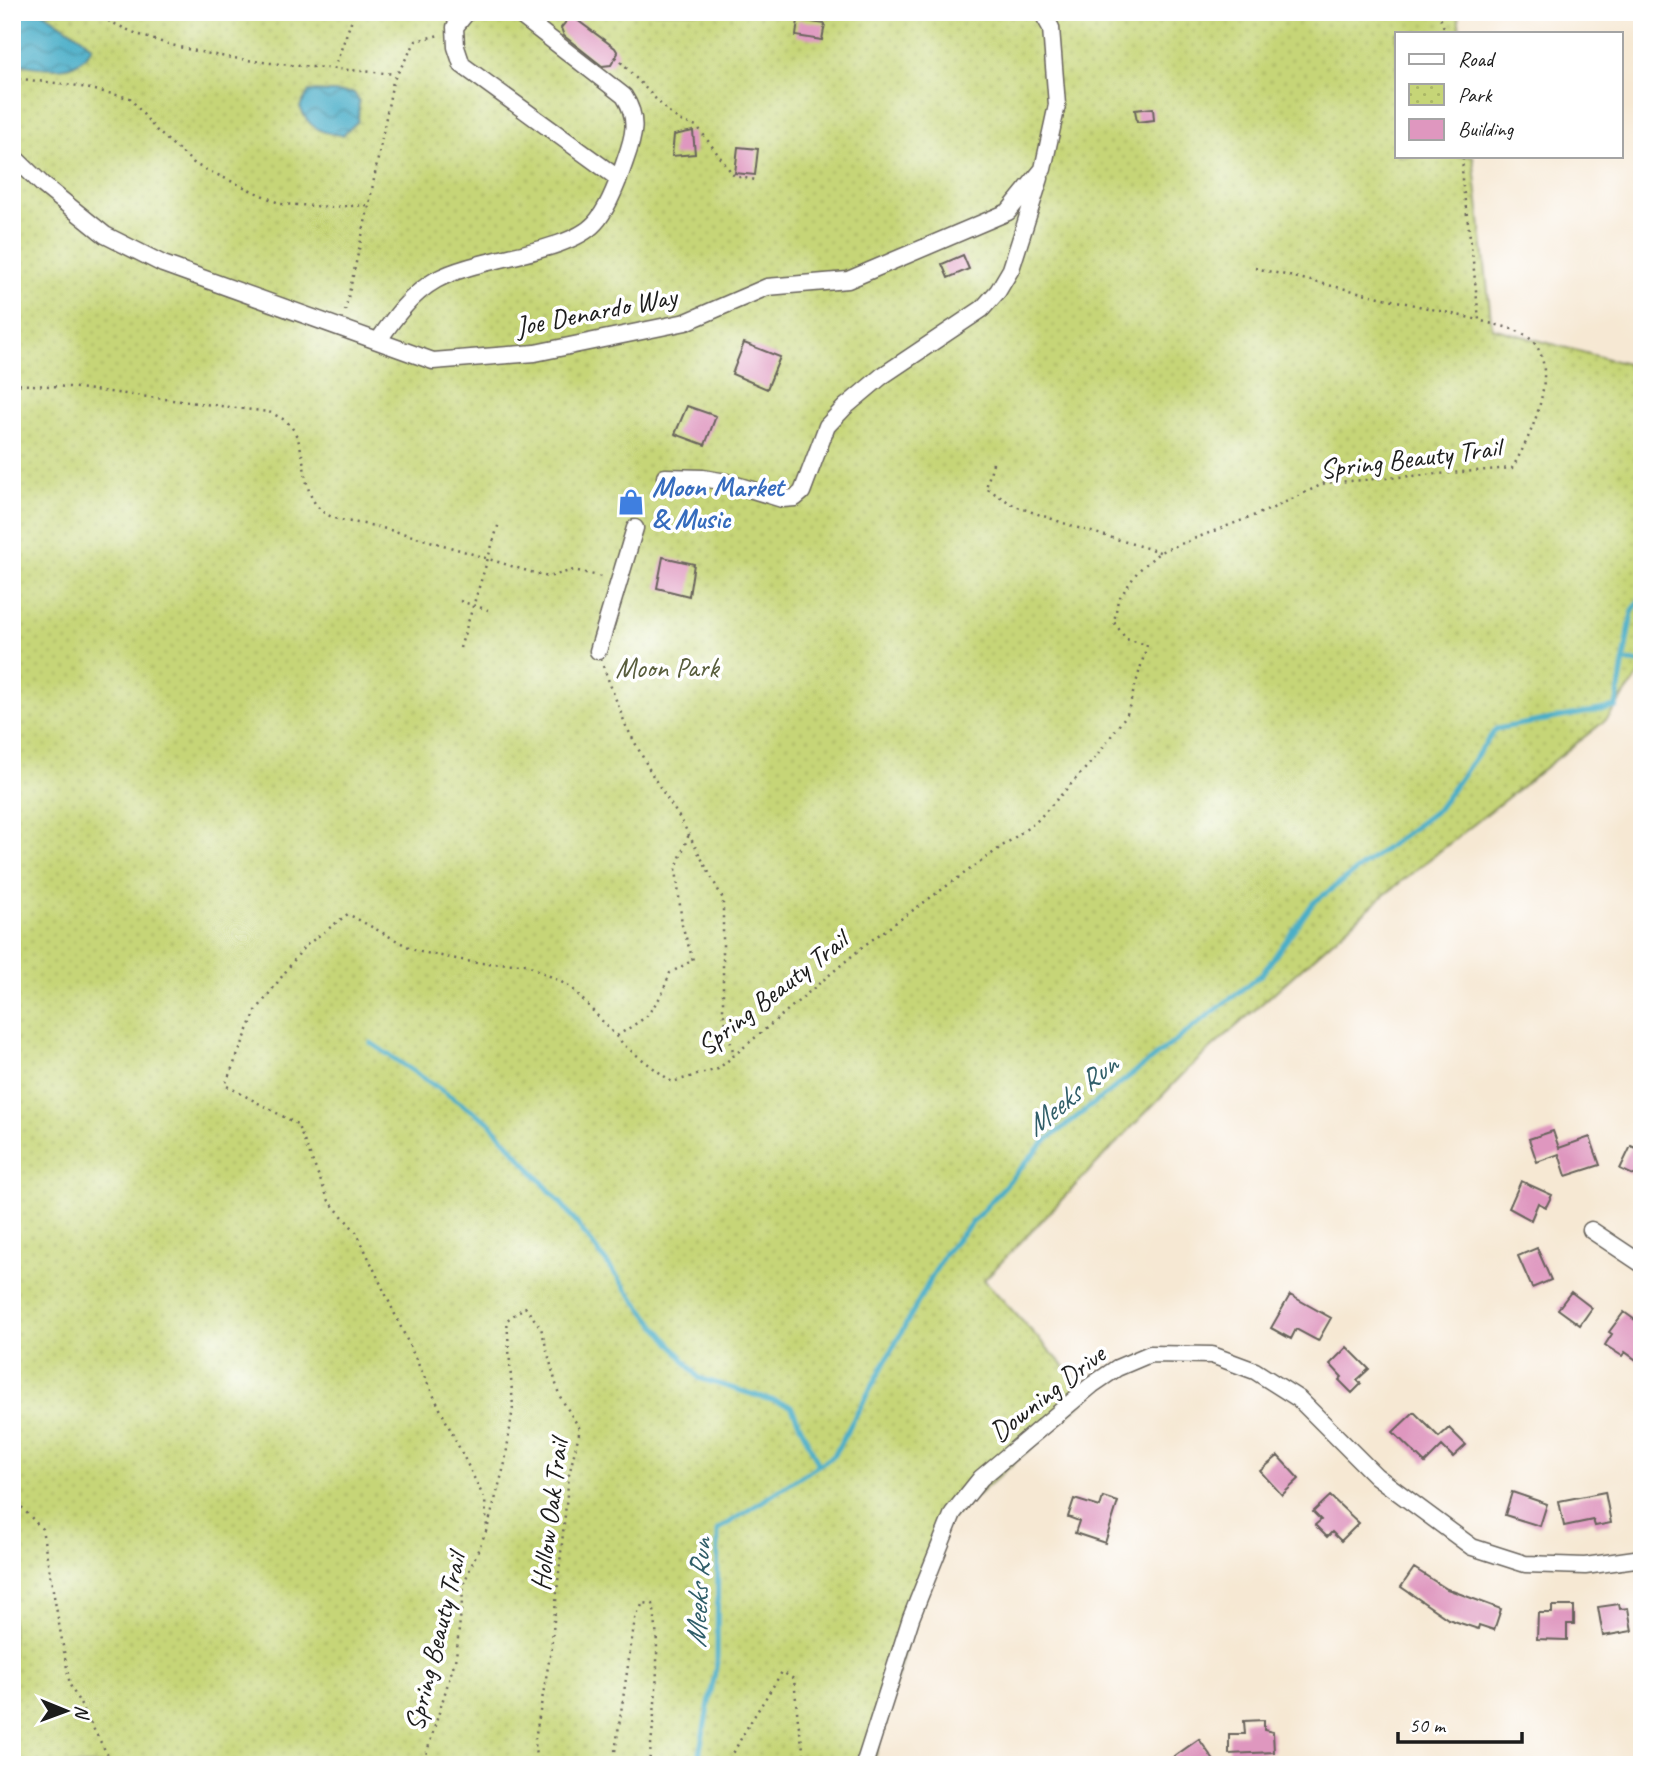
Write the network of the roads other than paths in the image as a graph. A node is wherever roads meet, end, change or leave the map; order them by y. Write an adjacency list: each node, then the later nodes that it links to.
1 (467, 12): 6 (street)
2 (516, 12): 6 (street)
3 (1042, 12): 5 (street, Joe Denardo Way)
4 (12, 155): 7 (street, Joe Denardo Way)
5 (1043, 169): 7 (street, Joe Denardo Way); 8 (street)
6 (619, 179): 7 (street)
7 (378, 341)
8 (666, 477)
9 (635, 528): 10 (street)
10 (598, 651)
11 (1591, 1230): 12 (street)
12 (1642, 1264)
13 (1642, 1558): 14 (street, Downing Drive)
14 (863, 1765)

